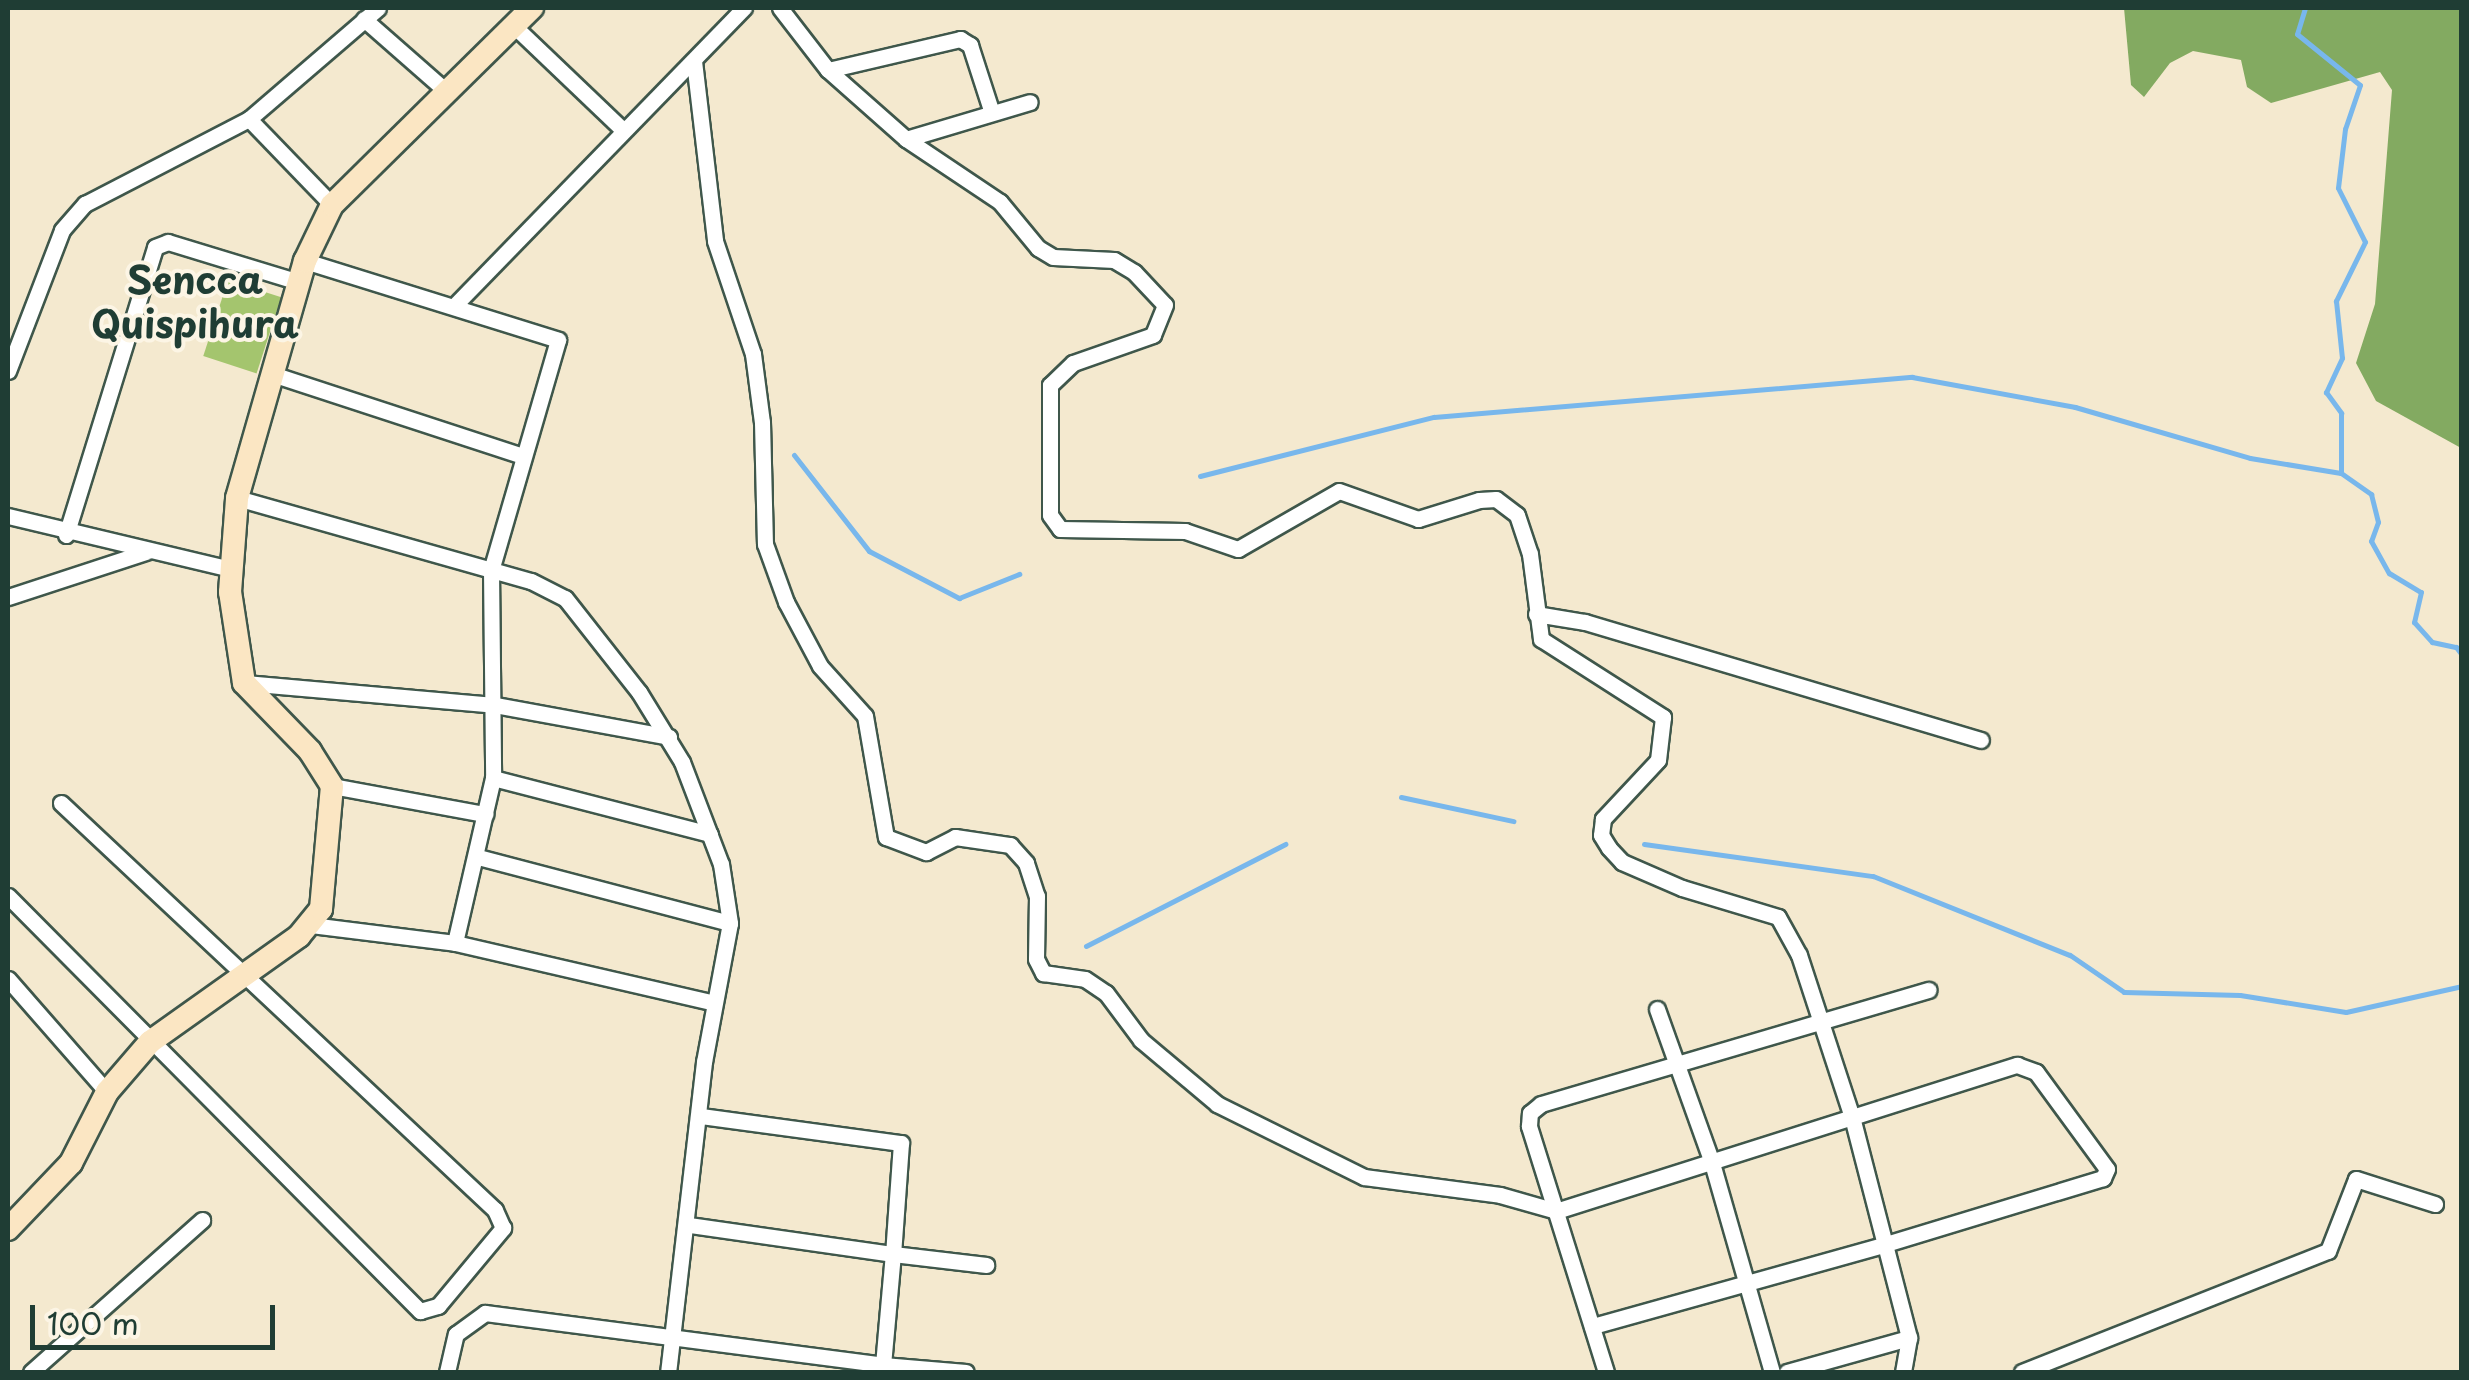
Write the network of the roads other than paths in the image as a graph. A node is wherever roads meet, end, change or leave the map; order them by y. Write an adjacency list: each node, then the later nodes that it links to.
1 (378, 8): 5 (street)
2 (532, 8): 6 (main road)
3 (744, 8): 7 (street)
4 (780, 8): 8 (street)
5 (364, 19): 9 (street); 12 (street)
6 (514, 25): 9 (main road); 13 (street)
7 (694, 60): 13 (street); 56 (street)
8 (828, 70): 11 (street); 14 (street)
9 (446, 91): 15 (main road)
10 (1030, 102): 11 (street)
11 (992, 114): 14 (street)
12 (248, 119): 15 (street); 18 (street)
13 (623, 130): 17 (street)
14 (906, 138): 28 (street)
15 (332, 205): 16 (main road)
16 (302, 271): 17 (street); 19 (main road); 23 (street)
17 (454, 306): 20 (street)
18 (8, 371)
19 (272, 374): 20 (street); 21 (main road)
20 (522, 456): 26 (street)
21 (238, 498): 25 (main road); 26 (street)
22 (8, 516): 23 (street)
23 (66, 535): 24 (street)
24 (150, 551): 25 (street); 27 (street)
25 (231, 569): 29 (main road)
26 (491, 570): 30 (street); 31 (street)
27 (8, 597)
28 (1536, 614): 32 (street); 48 (street)
29 (244, 682): 30 (street); 34 (main road)
30 (495, 705): 31 (street); 33 (street)
31 (669, 737): 37 (street)
32 (1981, 740)
33 (493, 778): 36 (street); 37 (street)
34 (332, 786): 36 (street); 41 (main road)
35 (61, 804): 43 (street)
36 (485, 814): 38 (street)
37 (710, 834): 40 (street)
38 (478, 857): 40 (street); 42 (street)
39 (8, 896): 49 (street)
40 (730, 923): 46 (street)
41 (311, 925): 42 (street); 43 (main road)
42 (455, 942): 46 (street)
43 (241, 976): 49 (main road); 49 (street)
44 (8, 979): 51 (street)
45 (1929, 990): 48 (street)
46 (714, 1003): 52 (street)
47 (1657, 1008): 50 (street)
48 (1823, 1023): 50 (street); 53 (street)
49 (150, 1042): 51 (main road)
50 (1680, 1064): 54 (street); 56 (street)
51 (106, 1092): 59 (main road)
52 (701, 1116): 58 (street); 61 (street)
53 (1852, 1117): 54 (street); 60 (street); 60 (street)
54 (1712, 1163): 56 (street); 63 (street)
55 (2435, 1204): 76 (street)
56 (1556, 1211): 64 (street)
57 (202, 1220): 68 (street)
58 (689, 1225): 61 (street); 65 (street)
59 (8, 1228)
60 (1882, 1245): 63 (street); 66 (street)
61 (894, 1254): 62 (street); 67 (street)
62 (986, 1265)
63 (1746, 1281): 64 (street); 73 (street)
64 (1592, 1326): 72 (street)
65 (670, 1337): 67 (street); 69 (street); 70 (street)
66 (1909, 1338): 74 (street); 75 (street)
67 (884, 1365): 71 (street)
68 (31, 1372)
69 (446, 1372)
70 (668, 1372)
71 (966, 1372)
72 (1606, 1372)
73 (1772, 1372)
74 (1787, 1372)
75 (1903, 1372)
76 (2022, 1372)

